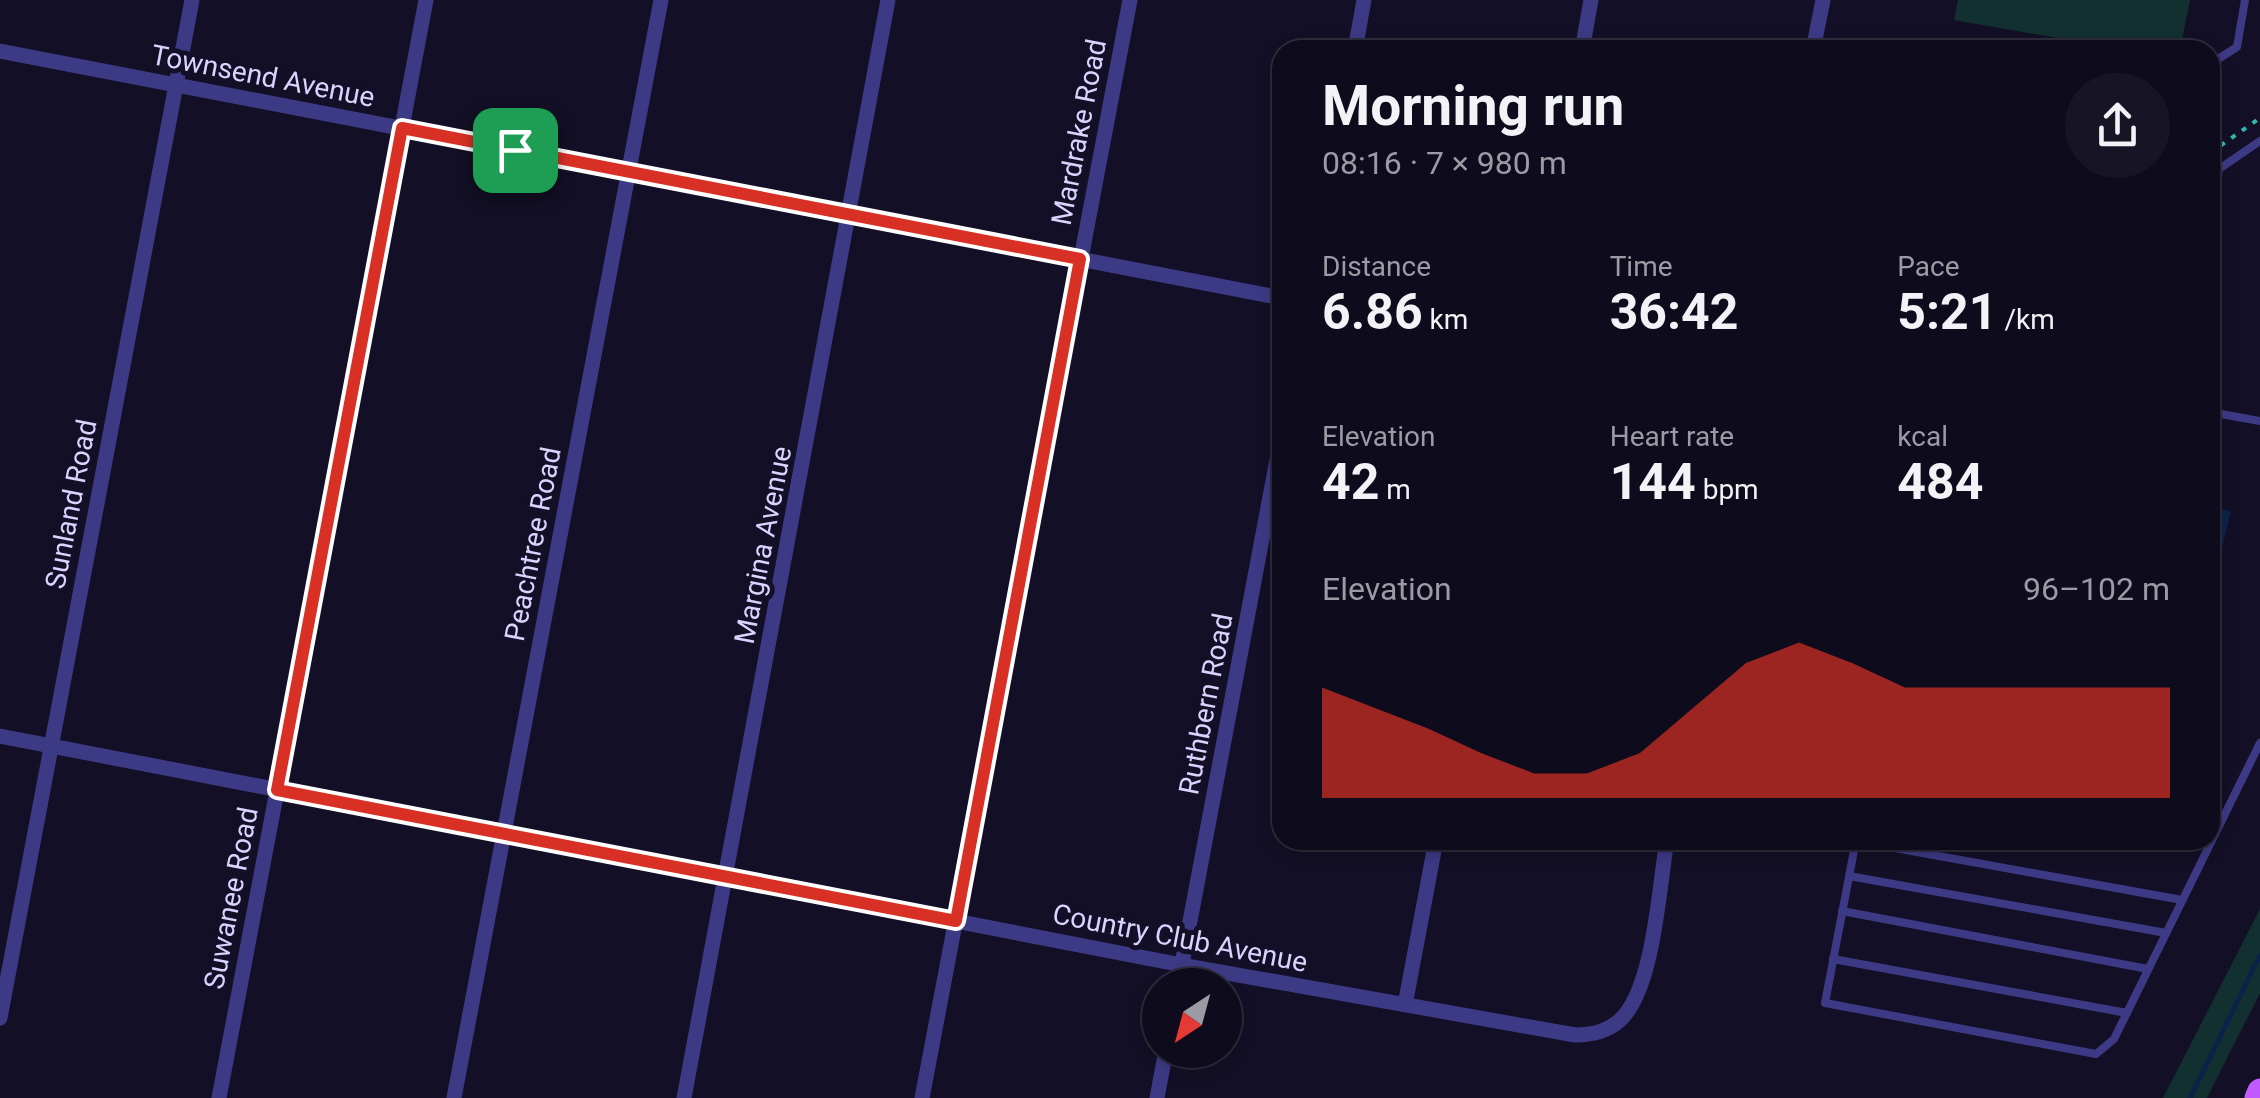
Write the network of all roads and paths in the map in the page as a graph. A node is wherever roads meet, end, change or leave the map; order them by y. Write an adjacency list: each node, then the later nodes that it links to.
1 (192, 0): 15 (street, Sunland Road)
2 (426, 0): 17 (street, Suwanee Road)
3 (661, 0): 21 (street, Peachtree Road)
4 (888, 0): 22 (street, Margina Avenue)
5 (1130, 0): 23 (street, Mardrake Road)
6 (1364, 0): 10 (street)
7 (1591, 0): 11 (street)
8 (1822, 0): 12 (street)
9 (2245, 0): 14 (lane)
10 (1357, 40)
11 (1584, 40)
12 (1815, 40)
13 (0, 51): 15 (street, Townsend Avenue)
14 (2220, 58)
15 (176, 85): 17 (street, Townsend Avenue); 30 (street, Sunland Road)
16 (2260, 118): 19 (path)
17 (402, 128): 21 (street, Townsend Avenue); 31 (street, Suwanee Road)
18 (2260, 141): 20 (lane)
19 (2220, 146)
20 (2220, 168)
21 (628, 172): 22 (street, Townsend Avenue); 33 (street, Peachtree Road)
22 (850, 215): 23 (street, Townsend Avenue); 39 (street, Margina Avenue)
23 (1080, 259): 24 (street, Townsend Avenue); 43 (street, Mardrake Road)
24 (1272, 296)
25 (2220, 414): 26 (lane)
26 (2260, 421)
27 (1272, 486): 46 (street, Ruthbern Road)
28 (0, 736): 30 (street, Country Club Avenue)
29 (2260, 742): 32 (lane)
30 (51, 746): 31 (street, Country Club Avenue); 51 (street, Sunland Road)
31 (277, 790): 33 (street, Country Club Avenue); 54 (street, Suwanee Road)
32 (2220, 823)
33 (504, 834): 39 (street, Country Club Avenue); 55 (street, Peachtree Road)
34 (1434, 850): 49 (street)
35 (1665, 850): 49 (street, Country Club Avenue)
36 (1854, 850): 40 (lane)
37 (1906, 850): 41 (lane)
38 (2207, 850): 41 (lane)
39 (726, 876): 43 (street, Country Club Avenue); 56 (street, Margina Avenue)
40 (1849, 876): 42 (lane); 44 (lane)
41 (2182, 900): 44 (lane)
42 (1842, 911): 45 (lane); 48 (lane)
43 (956, 921): 46 (street, Country Club Avenue); 57 (street, Mardrake Road)
44 (2166, 934): 48 (lane)
45 (1833, 959): 50 (lane); 50 (lane)
46 (1182, 965): 47 (street, Ruthbern Road); 49 (street, Country Club Avenue)
47 (1181, 968)
48 (2148, 969): 50 (lane)
49 (1405, 1005)
50 (2127, 1012)
51 (0, 1018)
52 (1163, 1068): 58 (street)
53 (2260, 1091): 59 (main road)
54 (219, 1098)
55 (454, 1098)
56 (684, 1098)
57 (922, 1098)
58 (1157, 1098)
59 (2256, 1098)

